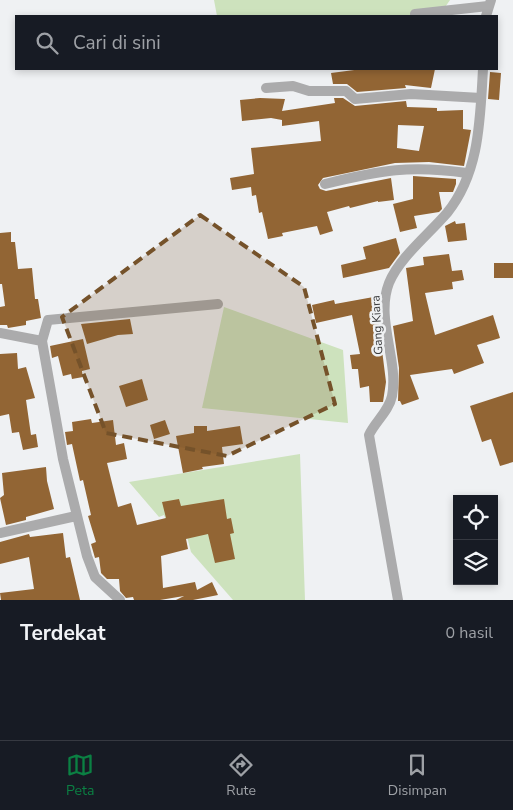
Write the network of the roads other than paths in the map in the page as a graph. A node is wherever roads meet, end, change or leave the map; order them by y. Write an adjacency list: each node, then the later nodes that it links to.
1 (488, 8): 2 (street)
2 (414, 14)
3 (483, 70): 5 (street, Gang Kiara)
4 (266, 88): 5 (street)
5 (481, 98): 6 (street, Gang Kiara)
6 (467, 173): 7 (street); 14 (street, Gang Kiara)
7 (325, 184)
8 (218, 304): 10 (street)
9 (0, 333): 10 (street)
10 (42, 341): 11 (street)
11 (76, 516): 12 (street); 13 (street)
12 (0, 533)
13 (120, 600)
14 (398, 600)

